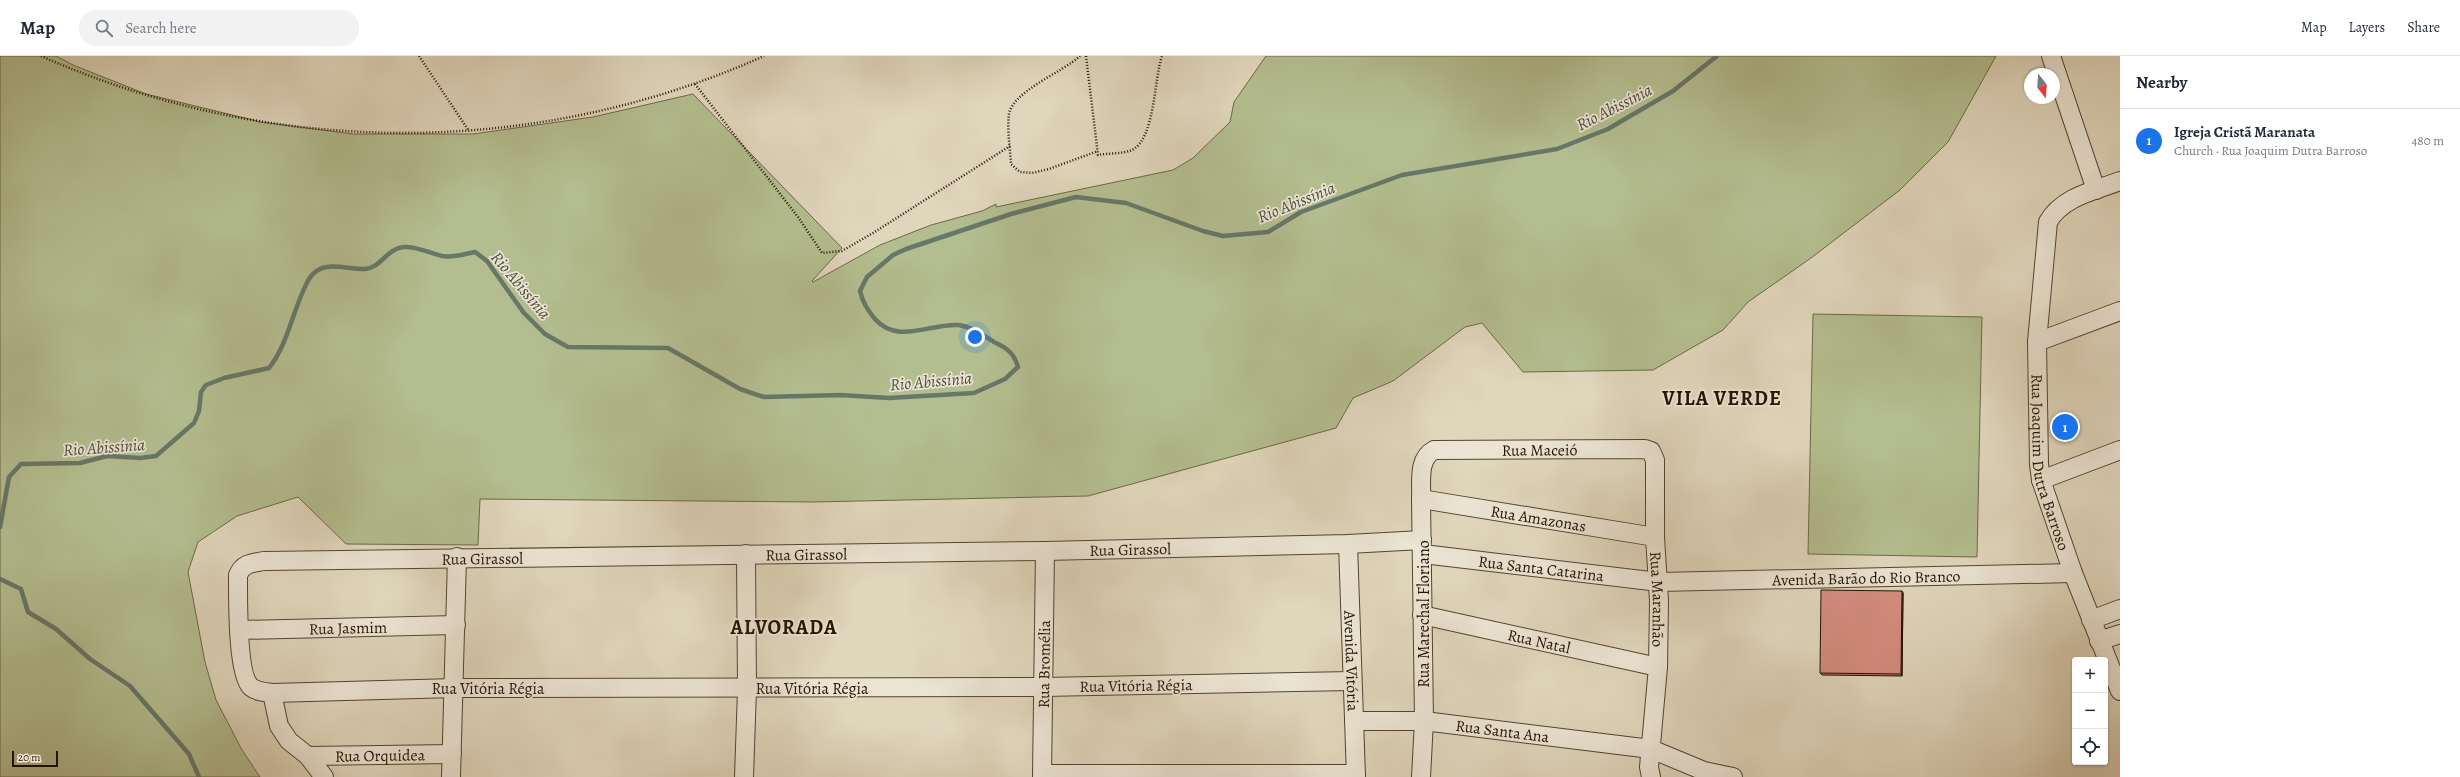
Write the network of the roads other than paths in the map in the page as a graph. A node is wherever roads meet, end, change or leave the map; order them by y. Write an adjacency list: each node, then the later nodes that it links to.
1 (2051, 56): 3 (street)
2 (2120, 181): 3 (street)
3 (2096, 190): 5 (street, Rua Joaquim Dutra Barroso)
4 (2120, 311): 5 (street)
5 (2037, 342): 9 (street, Rua Joaquim Dutra Barroso)
6 (2120, 450): 9 (street)
7 (1651, 451): 8 (street, Rua Maceió); 11 (street, Rua Maranhão)
8 (1428, 453): 10 (street, Rua Marechal Floriano)
9 (2041, 480): 17 (street, Rua Joaquim Dutra Barroso)
10 (1421, 500): 11 (street, Rua Amazonas); 13 (street, Rua Marechal Floriano)
11 (1655, 537): 18 (street, Rua Maranhão)
12 (1348, 544): 13 (street, Rua Girassol); 14 (street, Rua Girassol); 27 (street, Avenida Vitória)
13 (1423, 547): 18 (street, Rua Santa Catarina); 20 (street, Rua Marechal Floriano)
14 (1045, 551): 15 (street, Rua Girassol); 28 (street, Rua Bromélia)
15 (746, 554): 16 (street, Rua Girassol); 30 (street)
16 (457, 557): 22 (street); 23 (street, Rua Girassol)
17 (2073, 573): 18 (street, Avenida Barão do Rio Branco); 21 (street, Rua Joaquim Dutra Barroso)
18 (1659, 582): 26 (street, Rua Maranhão)
19 (2120, 609): 21 (street)
20 (1422, 615): 26 (street, Rua Natal); 34 (street, Rua Marechal Floriano)
21 (2091, 620): 25 (street, Rua Joaquim Dutra Barroso)
22 (456, 624): 23 (street, Rua Jasmim); 29 (street)
23 (239, 630): 32 (street, Rua Vitória Régia)
24 (2120, 634): 25 (street)
25 (2099, 641): 31 (street, Rua Joaquim Dutra Barroso)
26 (1658, 667): 35 (street, Rua Maranhão)
27 (1352, 681): 28 (street, Rua Vitória Régia); 33 (street, Avenida Vitória)
28 (1043, 686): 30 (street, Rua Vitória Régia); 39 (street, Rua Bromélia)
29 (455, 688): 30 (street, Rua Vitória Régia); 32 (street, Rua Vitória Régia); 36 (street)
30 (747, 689): 42 (street)
31 (2120, 692)
32 (272, 693): 37 (street)
33 (1354, 721): 34 (street, Rua Santa Ana); 38 (street, Avenida Vitória)
34 (1424, 721): 35 (street, Rua Santa Ana); 43 (street, Rua Marechal Floriano)
35 (1651, 749): 44 (street, Rua Maranhão); 45 (street, Rua Santa Ana)
36 (452, 754): 37 (street, Rua Orquidea); 41 (street)
37 (308, 756): 40 (street)
38 (1356, 775): 39 (street)
39 (1043, 776)
40 (324, 777)
41 (451, 777)
42 (744, 777)
43 (1421, 777)
44 (1651, 777)
45 (1734, 777)

